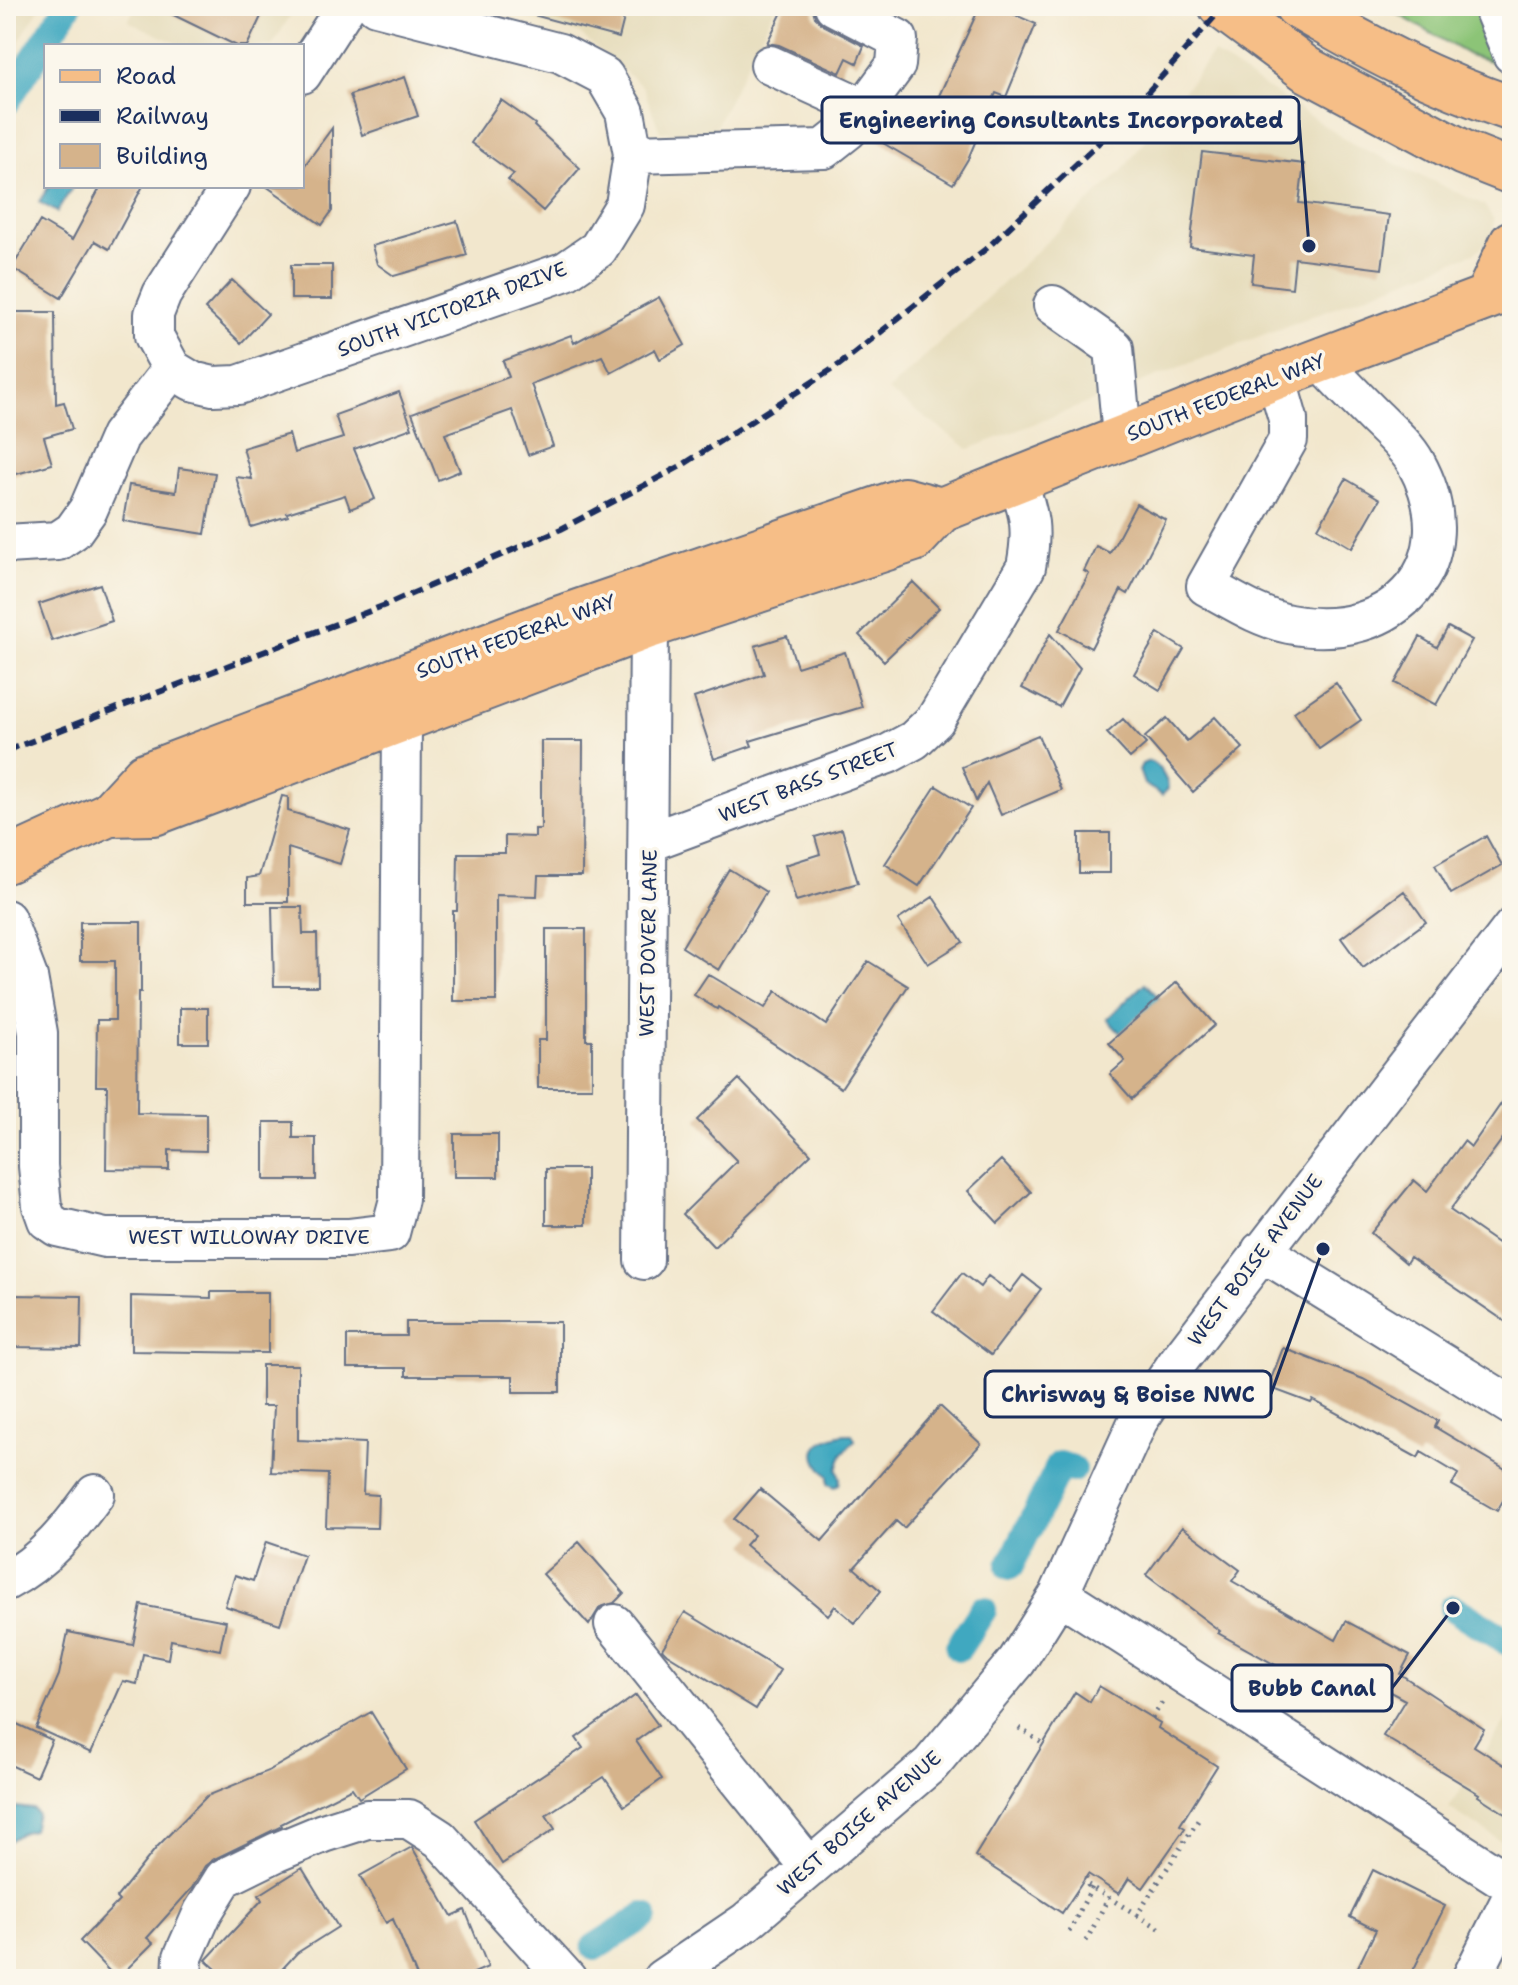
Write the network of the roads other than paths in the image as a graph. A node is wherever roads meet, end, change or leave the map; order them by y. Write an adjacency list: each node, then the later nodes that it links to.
1 (346, 6): 9 (street)
2 (376, 6): 12 (street, SOUTH VICTORIA DRIVE)
3 (834, 6): 10 (street)
4 (1221, 6): 13 (main road)
5 (1297, 6): 11 (main road)
6 (1492, 6): 7 (street)
7 (1512, 54)
8 (770, 65): 10 (street)
9 (304, 71)
10 (864, 108): 12 (street)
11 (1512, 109)
12 (633, 154): 19 (street, SOUTH VICTORIA DRIVE)
13 (1510, 174)
14 (230, 188): 19 (street)
15 (1512, 243): 16 (main road)
16 (1500, 292): 18 (main road, SOUTH FEDERAL WAY)
17 (1053, 305): 21 (street)
18 (1320, 360): 20 (main road, SOUTH FEDERAL WAY); 20 (street)
19 (172, 369): 24 (street)
20 (1276, 377): 21 (main road, SOUTH FEDERAL WAY)
21 (1122, 437): 22 (main road, SOUTH FEDERAL WAY)
22 (1017, 481): 23 (main road, SOUTH FEDERAL WAY); 28 (street, WEST BASS STREET)
23 (941, 510): 25 (main road, SOUTH FEDERAL WAY); 27 (main road, SOUTH FEDERAL WAY)
24 (6, 544)
25 (649, 626): 26 (main road, SOUTH FEDERAL WAY); 28 (street, WEST DOVER LANE)
26 (402, 720): 27 (main road, SOUTH FEDERAL WAY); 30 (street, WEST WILLOWAY DRIVE)
27 (109, 814): 29 (main road, SOUTH FEDERAL WAY)
28 (649, 842): 33 (street, WEST DOVER LANE)
29 (6, 861)
30 (6, 919)
31 (1509, 938): 32 (street, WEST BOISE AVENUE)
32 (1261, 1251): 34 (street); 37 (street, WEST BOISE AVENUE)
33 (644, 1260)
34 (1512, 1406)
35 (95, 1494): 36 (street)
36 (6, 1581)
37 (1059, 1594): 39 (street, WEST BOISE AVENUE); 40 (street)
38 (614, 1624): 39 (street)
39 (810, 1868): 44 (street, WEST BOISE AVENUE)
40 (1512, 1885)
41 (1512, 1897): 45 (street)
42 (182, 1979): 43 (street)
43 (567, 1979)
44 (662, 1979)
45 (1471, 1979)

